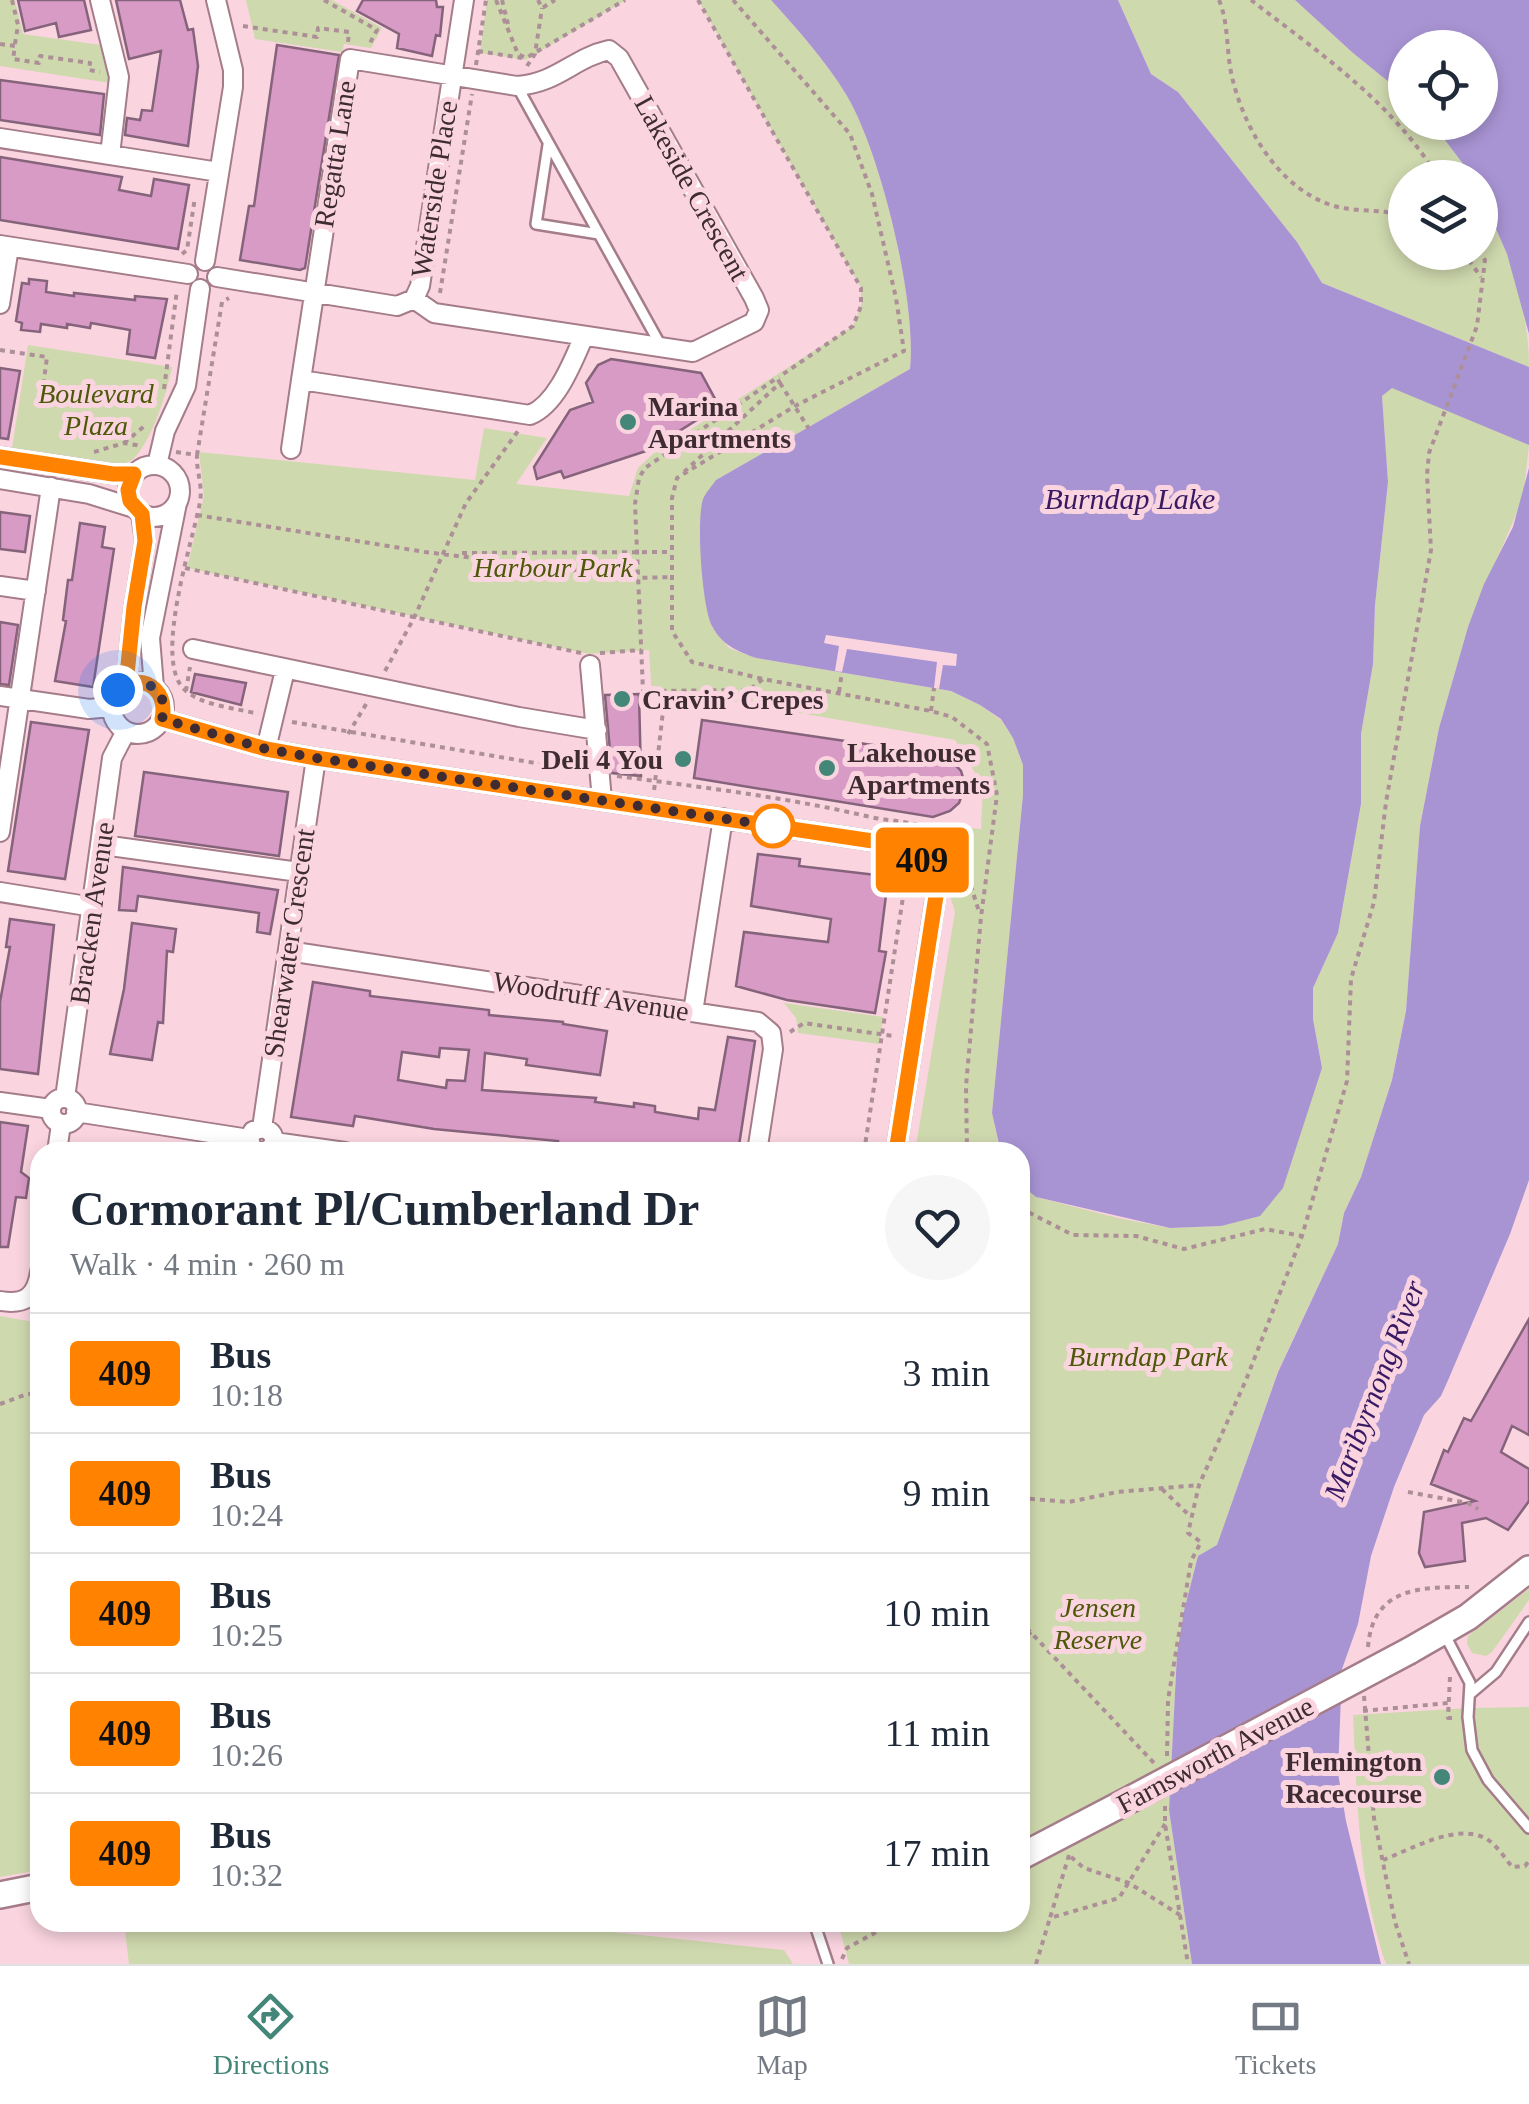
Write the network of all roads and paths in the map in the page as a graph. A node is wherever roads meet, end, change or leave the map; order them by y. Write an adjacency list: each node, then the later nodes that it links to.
1 (12, 0): 18 (path)
2 (100, 0): 22 (street)
3 (216, 0): 30 (street)
4 (324, 0): 16 (path)
5 (464, 0): 23 (street, Waterside Place)
6 (486, 0): 19 (path)
7 (499, 0): 21 (path)
8 (538, 0): 15 (path)
9 (554, 0): 15 (path)
10 (625, 0): 20 (path)
11 (698, 0): 50 (path)
12 (733, 0): 52 (path)
13 (1218, 0): 31 (path)
14 (1251, 0): 29 (path)
15 (542, 8): 20 (path)
16 (243, 26)
17 (0, 44): 18 (path)
18 (15, 46): 22 (path)
19 (478, 51): 21 (path); 24 (path)
20 (534, 54): 21 (path)
21 (527, 62)
22 (118, 75): 28 (street)
23 (452, 75): 24 (street, Lakeside Crescent); 41 (street, Regatta Lane); 43 (street, Waterside Place)
24 (474, 79): 25 (street, Lakeside Crescent); 42 (path)
25 (517, 86): 27 (lane); 46 (street, Lakeside Crescent)
26 (0, 138): 28 (street)
27 (548, 145): 32 (lane); 32 (lane)
28 (110, 155): 30 (street)
29 (1428, 160)
30 (210, 171): 34 (street); 37 (path)
31 (1388, 214)
32 (599, 234): 46 (lane)
33 (5, 246): 37 (street); 44 (street)
34 (206, 261): 37 (street); 38 (street)
35 (1476, 270): 39 (path)
36 (1484, 270): 39 (path)
37 (179, 272): 40 (street); 51 (path)
38 (227, 279): 40 (street); 41 (street, Waterside Place); 58 (path)
39 (1483, 279): 124 (path)
40 (200, 290): 60 (street)
41 (314, 292): 43 (street, Waterside Place); 49 (street)
42 (440, 293)
43 (414, 299): 45 (street, Lakeside Crescent)
44 (0, 304)
45 (584, 336): 46 (street, Lakeside Crescent); 53 (street)
46 (661, 346)
47 (0, 350): 48 (path)
48 (44, 380)
49 (301, 380): 53 (street); 57 (street)
50 (778, 381): 52 (path); 62 (path); 72 (path)
51 (164, 391)
52 (795, 406): 55 (path); 62 (path)
53 (530, 415): 71 (path)
54 (152, 417): 56 (path)
55 (809, 429)
56 (124, 443)
57 (290, 449)
58 (197, 456)
59 (0, 457): 61 (street)
60 (157, 465): 61 (street); 65 (street)
61 (134, 474): 66 (street)
62 (676, 478): 70 (path)
63 (0, 480): 64 (street)
64 (50, 488): 66 (street); 77 (street)
65 (177, 502): 66 (street); 68 (street)
66 (138, 511): 85 (street)
67 (197, 515): 71 (path)
68 (168, 544): 69 (path); 86 (street)
69 (190, 547)
70 (672, 552): 72 (path); 74 (path)
71 (444, 553): 72 (path); 75 (path); 78 (path)
72 (636, 554): 75 (path)
73 (185, 568): 80 (path)
74 (672, 577): 75 (path); 84 (path)
75 (637, 578): 80 (path)
76 (0, 586): 77 (street)
77 (36, 591): 92 (street)
78 (415, 616)
79 (194, 650): 82 (street); 89 (path)
80 (641, 650): 88 (path)
81 (590, 664): 96 (street)
82 (285, 670): 96 (street); 98 (street)
83 (842, 672): 90 (path)
84 (763, 679): 88 (path); 90 (path)
85 (126, 684): 86 (street); 93 (street)
86 (154, 687): 95 (street)
87 (934, 688): 94 (path)
88 (643, 690): 101 (path)
89 (186, 692)
90 (839, 692): 94 (path)
91 (0, 696): 92 (street)
92 (20, 699): 93 (street); 103 (street)
93 (111, 707): 97 (street)
94 (931, 711): 122 (path)
95 (162, 719): 97 (street); 98 (street)
96 (598, 730): 100 (street)
97 (126, 731): 104 (street, Bracken Avenue)
98 (266, 749): 99 (street)
99 (316, 758): 100 (street); 105 (street, Shearwater Crescent)
100 (602, 800): 101 (street)
101 (652, 808): 102 (street)
102 (723, 818): 110 (street); 121 (street)
103 (0, 832)
104 (102, 845): 105 (street); 108 (street, Bracken Avenue)
105 (299, 872): 109 (street, Shearwater Crescent)
106 (905, 884): 112 (path)
107 (0, 892): 108 (street)
108 (93, 907): 115 (street, Bracken Avenue)
109 (288, 951): 110 (street, Woodruff Avenue); 118 (street, Shearwater Crescent)
110 (693, 1012): 111 (street, Woodruff Avenue)
111 (770, 1033): 112 (path); 119 (street)
112 (882, 1034): 113 (path); 120 (path)
113 (894, 1036)
114 (0, 1102): 115 (street)
115 (63, 1111): 116 (street, Bracken Avenue); 117 (street)
116 (58, 1142)
117 (256, 1142)
118 (262, 1142)
119 (759, 1142)
120 (866, 1142)
121 (898, 1142)
122 (966, 1142)
123 (1030, 1213): 124 (path)
124 (1302, 1236): 129 (path)
125 (30, 1299): 126 (street)
126 (0, 1301)
127 (30, 1394): 128 (path)
128 (0, 1404)
129 (1199, 1485): 130 (path); 134 (path)
130 (1162, 1490): 132 (path); 134 (path)
131 (1408, 1492): 133 (path)
132 (1030, 1499)
133 (1478, 1509)
134 (1191, 1517): 145 (path)
135 (1529, 1569): 136 (main road, Farnsworth Avenue)
136 (1504, 1590): 139 (main road, Farnsworth Avenue); 140 (path)
137 (1529, 1622): 143 (lane)
138 (1031, 1632): 146 (path)
139 (1443, 1633): 143 (lane); 151 (main road, Farnsworth Avenue, bridge)
140 (1368, 1655)
141 (1447, 1668): 144 (path)
142 (1364, 1692): 144 (path)
143 (1470, 1694): 149 (lane)
144 (1363, 1711): 153 (path)
145 (1167, 1757)
146 (1153, 1762)
147 (1166, 1792): 148 (path)
148 (1165, 1824): 155 (path); 158 (path)
149 (1529, 1828)
150 (1072, 1844): 152 (path)
151 (1030, 1852)
152 (1069, 1854): 155 (path); 159 (path)
153 (1382, 1860): 154 (path); 166 (path)
154 (1529, 1861)
155 (1129, 1883): 158 (path); 159 (path)
156 (30, 1889): 157 (main road)
157 (0, 1895)
158 (1180, 1915): 165 (path)
159 (1050, 1918): 164 (path)
160 (817, 1932): 162 (lane)
161 (877, 1932): 163 (path)
162 (828, 1964)
163 (842, 1964)
164 (1036, 1964)
165 (1188, 1964)
166 (1409, 1964)

